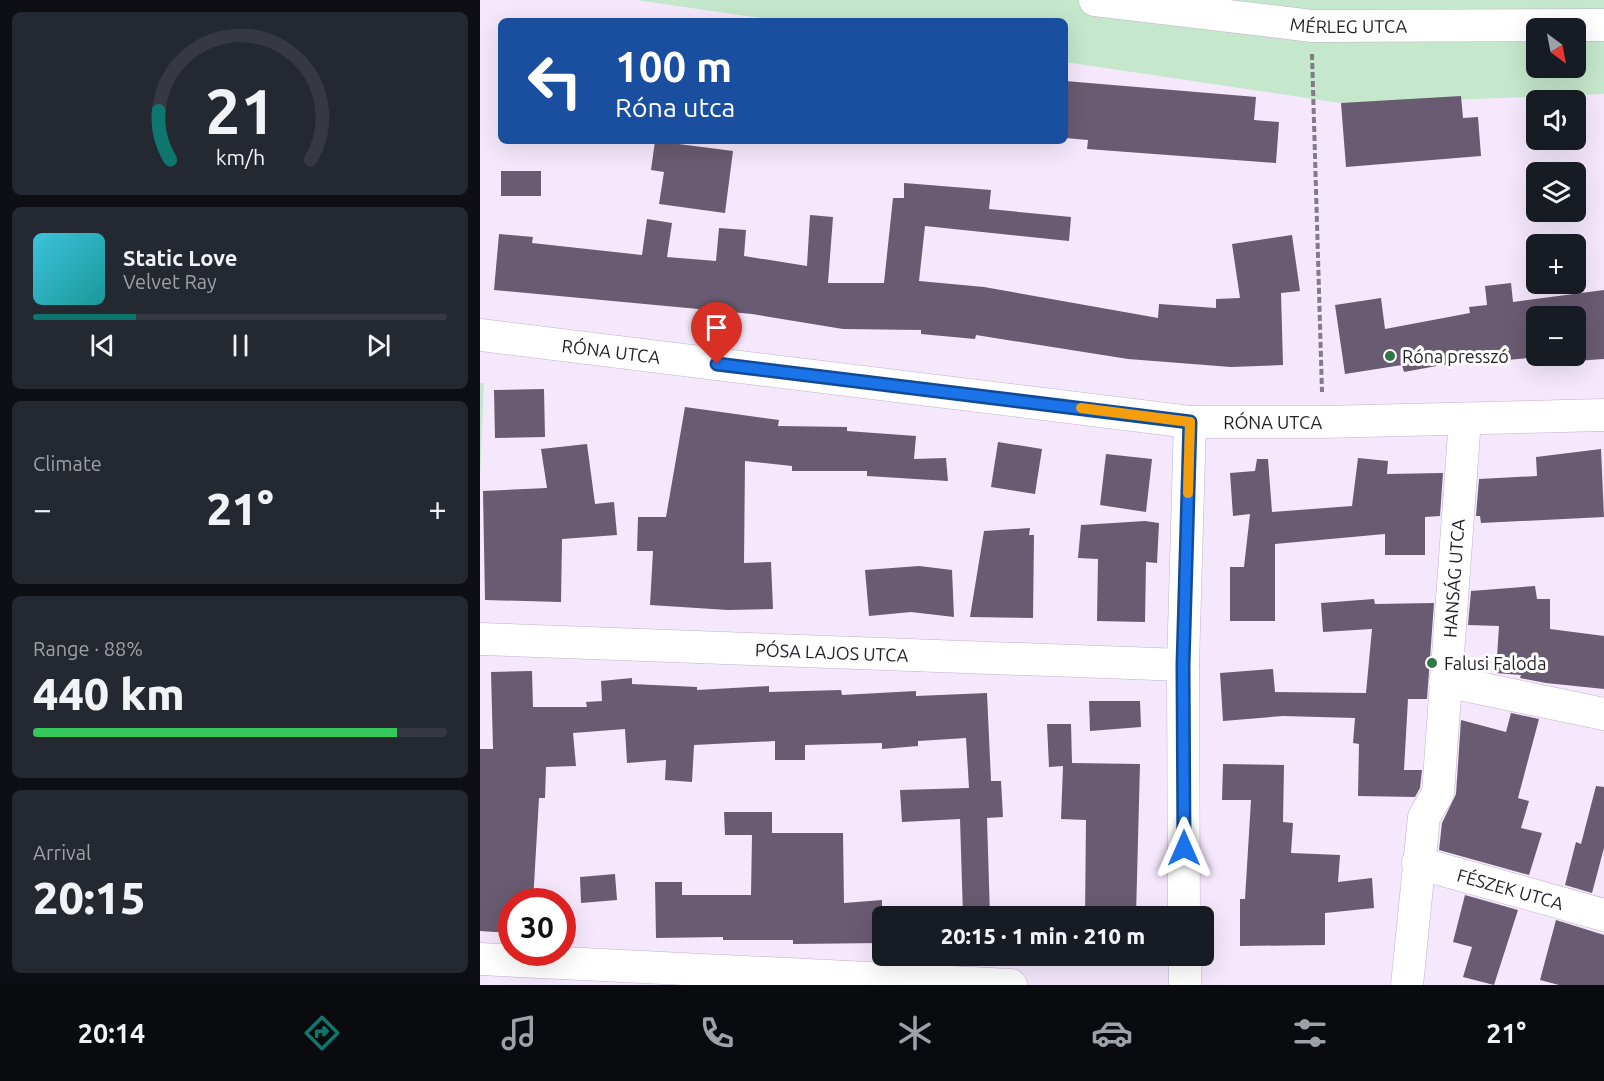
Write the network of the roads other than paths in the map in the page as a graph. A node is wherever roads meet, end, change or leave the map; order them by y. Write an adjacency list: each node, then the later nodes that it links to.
1 (1095, 0): 2 (street, MÉRLEG UTCA)
2 (1604, 25)
3 (480, 335): 6 (street, RÓNA UTCA)
4 (1604, 415): 5 (street, RÓNA UTCA)
5 (1465, 418): 6 (street, RÓNA UTCA); 9 (street, HANSÁG UTCA)
6 (1190, 422): 8 (street)
7 (480, 639): 8 (street, PÓSA LAJOS UTCA)
8 (1183, 665): 12 (street)
9 (1445, 681): 10 (street); 11 (street, HANSÁG UTCA)
10 (1604, 714)
11 (1418, 863): 13 (street, FÉSZEK UTCA); 18 (street, HANSÁG UTCA)
12 (1184, 906)
13 (1604, 915)
14 (480, 959): 16 (street)
15 (1185, 966): 17 (street)
16 (1011, 985)
17 (1185, 985)
18 (1407, 985)

